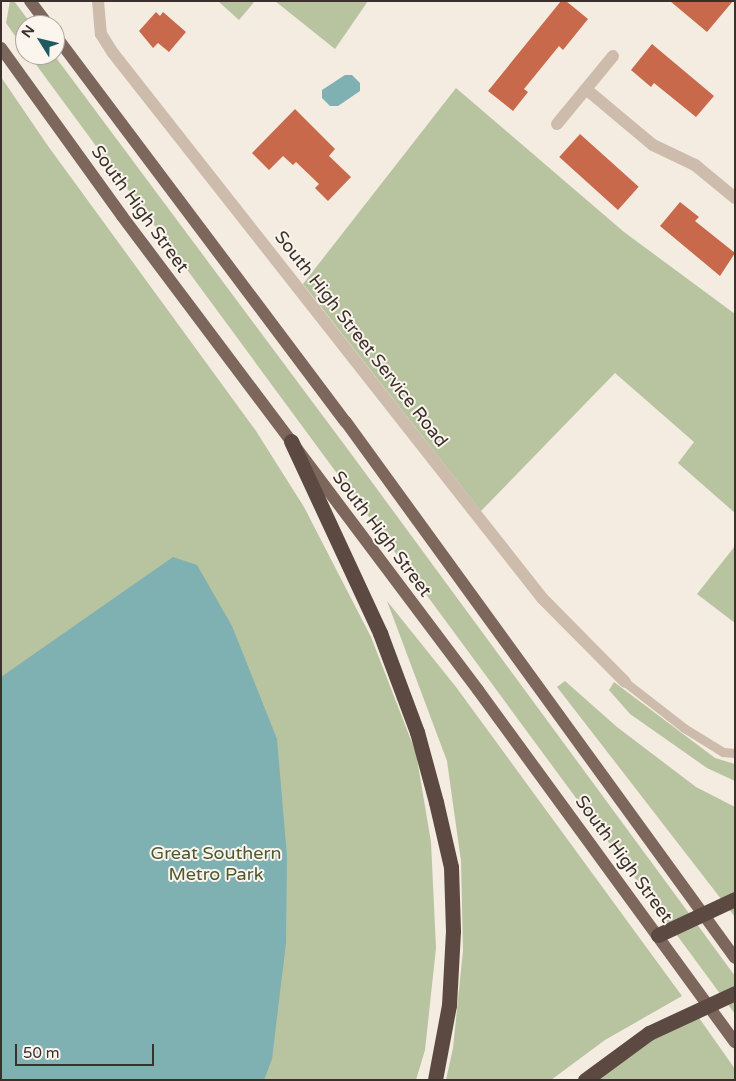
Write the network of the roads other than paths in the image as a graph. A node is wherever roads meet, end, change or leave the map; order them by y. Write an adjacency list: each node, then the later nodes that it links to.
1 (30, 1): 3 (main road)
2 (98, 1): 11 (street, South High Street Service Road)
3 (40, 15)
4 (1, 48): 10 (main road, South High Street)
5 (65, 49): 14 (main road, South High Street)
6 (613, 56): 7 (street)
7 (586, 89): 8 (street); 9 (street)
8 (557, 124)
9 (733, 193)
10 (291, 442): 15 (main road, South High Street); 19 (highway)
11 (625, 682): 12 (lane)
12 (735, 753)
13 (735, 899): 14 (highway)
14 (702, 912): 15 (highway); 16 (main road, South High Street)
15 (658, 935): 18 (main road, South High Street)
16 (735, 958)
17 (735, 993): 20 (highway)
18 (735, 1042)
19 (435, 1080)
20 (585, 1080)

